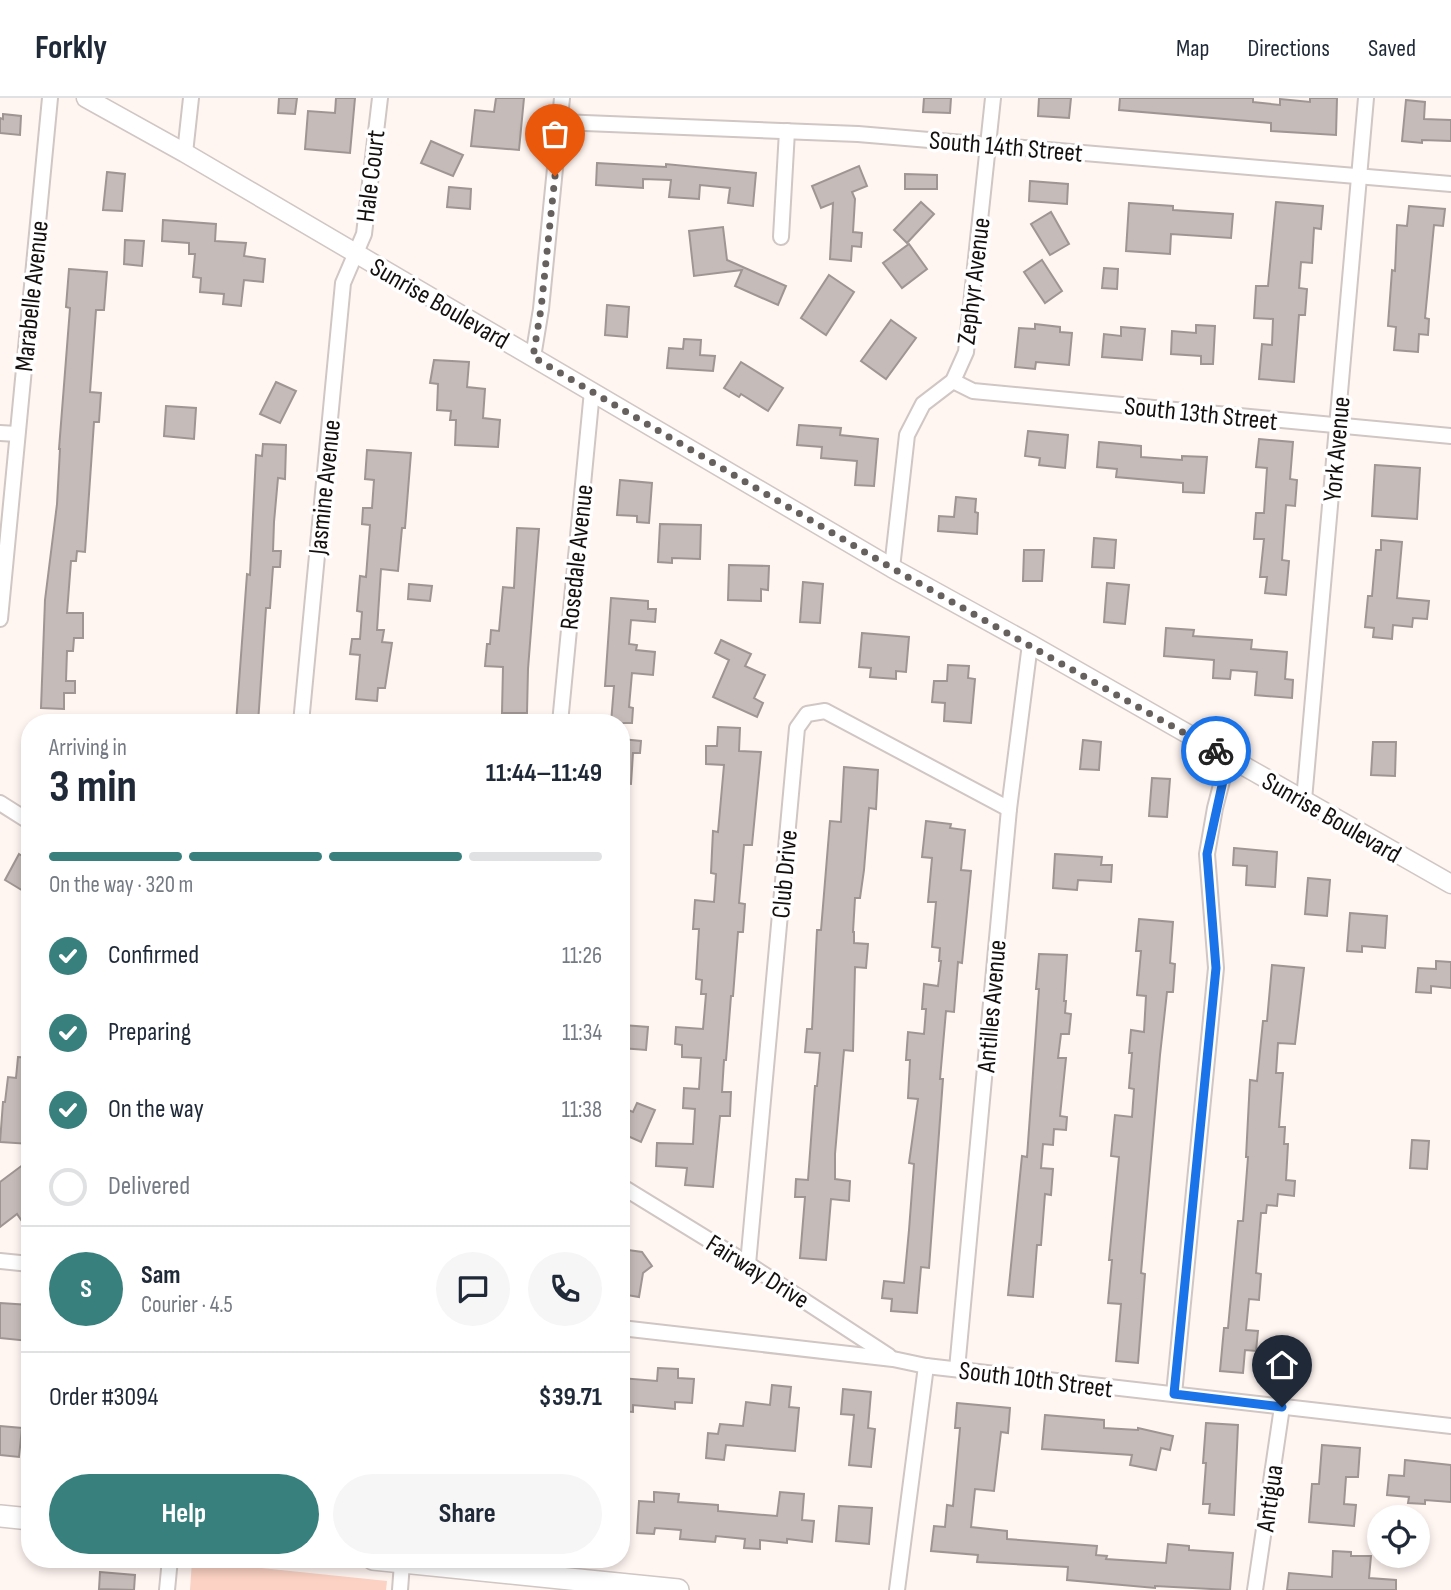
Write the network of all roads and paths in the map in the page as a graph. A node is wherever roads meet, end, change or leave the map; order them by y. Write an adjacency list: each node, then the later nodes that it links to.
1 (50, 98): 21 (street, Marabelle Avenue)
2 (86, 98): 11 (street, Sunrise Boulevard)
3 (191, 98): 11 (street)
4 (380, 98): 15 (street, Hale Court)
5 (562, 98): 8 (street)
6 (993, 98): 10 (street, Zephyr Avenue)
7 (1366, 98): 12 (street, York Avenue)
8 (560, 122): 9 (street, South 14th Street); 16 (street)
9 (787, 131): 10 (street, South 14th Street); 14 (street)
10 (988, 144): 12 (street, South 14th Street); 17 (street, Zephyr Avenue)
11 (185, 153): 15 (street, Sunrise Boulevard)
12 (1359, 176): 13 (street, South 14th Street); 19 (street, York Avenue)
13 (1451, 184)
14 (781, 237)
15 (357, 254): 16 (street, Sunrise Boulevard); 26 (street, Jasmine Avenue)
16 (533, 357): 18 (street, Sunrise Boulevard)
17 (953, 381): 19 (street, South 13th Street); 23 (street, Zephyr Avenue)
18 (592, 391): 23 (street, Sunrise Boulevard); 27 (street, Rosedale Avenue)
19 (1339, 426): 22 (street, South 13th Street); 29 (street, York Avenue)
20 (0, 433): 21 (street)
21 (17, 434): 24 (street, Marabelle Avenue)
22 (1451, 436)
23 (892, 568): 25 (street, Sunrise Boulevard)
24 (0, 619)
25 (1030, 644): 28 (street, Sunrise Boulevard); 31 (street, Antilles Avenue)
26 (302, 714)
27 (560, 714)
28 (1228, 758): 29 (street, Sunrise Boulevard); 42 (street)
29 (1304, 800): 33 (street, Sunrise Boulevard)
30 (0, 803): 32 (street)
31 (1009, 809): 37 (street, Club Drive); 41 (street, Antilles Avenue)
32 (21, 816)
33 (1451, 884)
34 (630, 1192): 37 (street, Fairway Drive)
35 (0, 1261): 36 (street)
36 (21, 1263)
37 (748, 1264): 39 (street, Fairway Drive)
38 (630, 1329): 39 (street, South 10th Street)
39 (893, 1359): 40 (street, South 10th Street)
40 (926, 1366): 41 (street, South 10th Street); 54 (street)
41 (957, 1370): 42 (street, South 10th Street)
42 (1174, 1394): 43 (street, South 10th Street)
43 (1282, 1407): 44 (street, South 10th Street); 55 (street, Antigua)
44 (1451, 1426)
45 (0, 1516): 46 (main road)
46 (21, 1518)
47 (169, 1568): 51 (street)
48 (402, 1568): 52 (street)
49 (449, 1568): 50 (main road)
50 (638, 1588): 53 (main road)
51 (167, 1590)
52 (400, 1590)
53 (678, 1590)
54 (897, 1590)
55 (1255, 1590)

